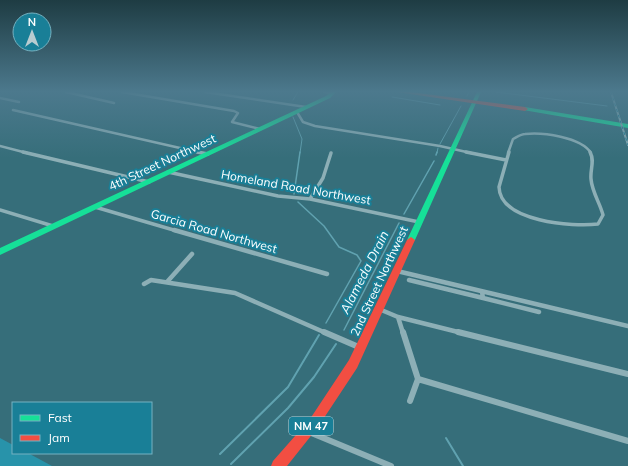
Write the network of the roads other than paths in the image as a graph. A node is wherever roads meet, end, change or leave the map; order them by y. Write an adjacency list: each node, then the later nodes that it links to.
1 (30, 114): 12 (street)
2 (238, 114): 8 (street)
3 (293, 114): 8 (main road, 4th Street Northwest)
4 (298, 114): 10 (street)
5 (470, 114): 10 (main road, 2nd Street Northwest / NM 47)
6 (567, 114): 7 (main road)
7 (625, 124)
8 (260, 129): 12 (main road, 4th Street Northwest)
9 (0, 146): 15 (street)
10 (454, 149): 13 (street); 19 (main road, 2nd Street Northwest / NM 47)
11 (331, 153): 16 (street)
12 (208, 154): 14 (main road, 4th Street Northwest)
13 (506, 160): 13 (street)
14 (168, 172): 15 (main road, 4th Street Northwest); 16 (street, Homeland Road Northwest)
15 (149, 182): 17 (main road, 4th Street Northwest)
16 (310, 199): 19 (street, Homeland Road Northwest)
17 (95, 207): 20 (main road, 4th Street Northwest); 24 (street, Garcia Road Northwest)
18 (0, 210): 20 (street)
19 (420, 222): 23 (main road, 2nd Street Northwest / NM 47)
20 (53, 227): 21 (main road, 4th Street Northwest)
21 (0, 252)
22 (192, 254): 26 (street)
23 (397, 270): 28 (street); 30 (main road, 2nd Street Northwest / NM 47)
24 (327, 274)
25 (409, 280): 29 (street)
26 (167, 282): 27 (street); 34 (street)
27 (144, 284)
28 (482, 292): 29 (street); 33 (street)
29 (483, 298): 31 (street)
30 (379, 309): 32 (street); 34 (main road, 2nd Street Northwest / NM 47)
31 (539, 312)
32 (398, 317): 35 (street); 36 (street)
33 (628, 326)
34 (361, 348): 38 (main road, 2nd Street Northwest / NM 47)
35 (628, 374)
36 (418, 379): 37 (street); 39 (street)
37 (410, 401)
38 (307, 431): 40 (main road, 2nd Street Northwest / NM 47); 41 (street)
39 (628, 441)
40 (278, 466)
41 (391, 466)

